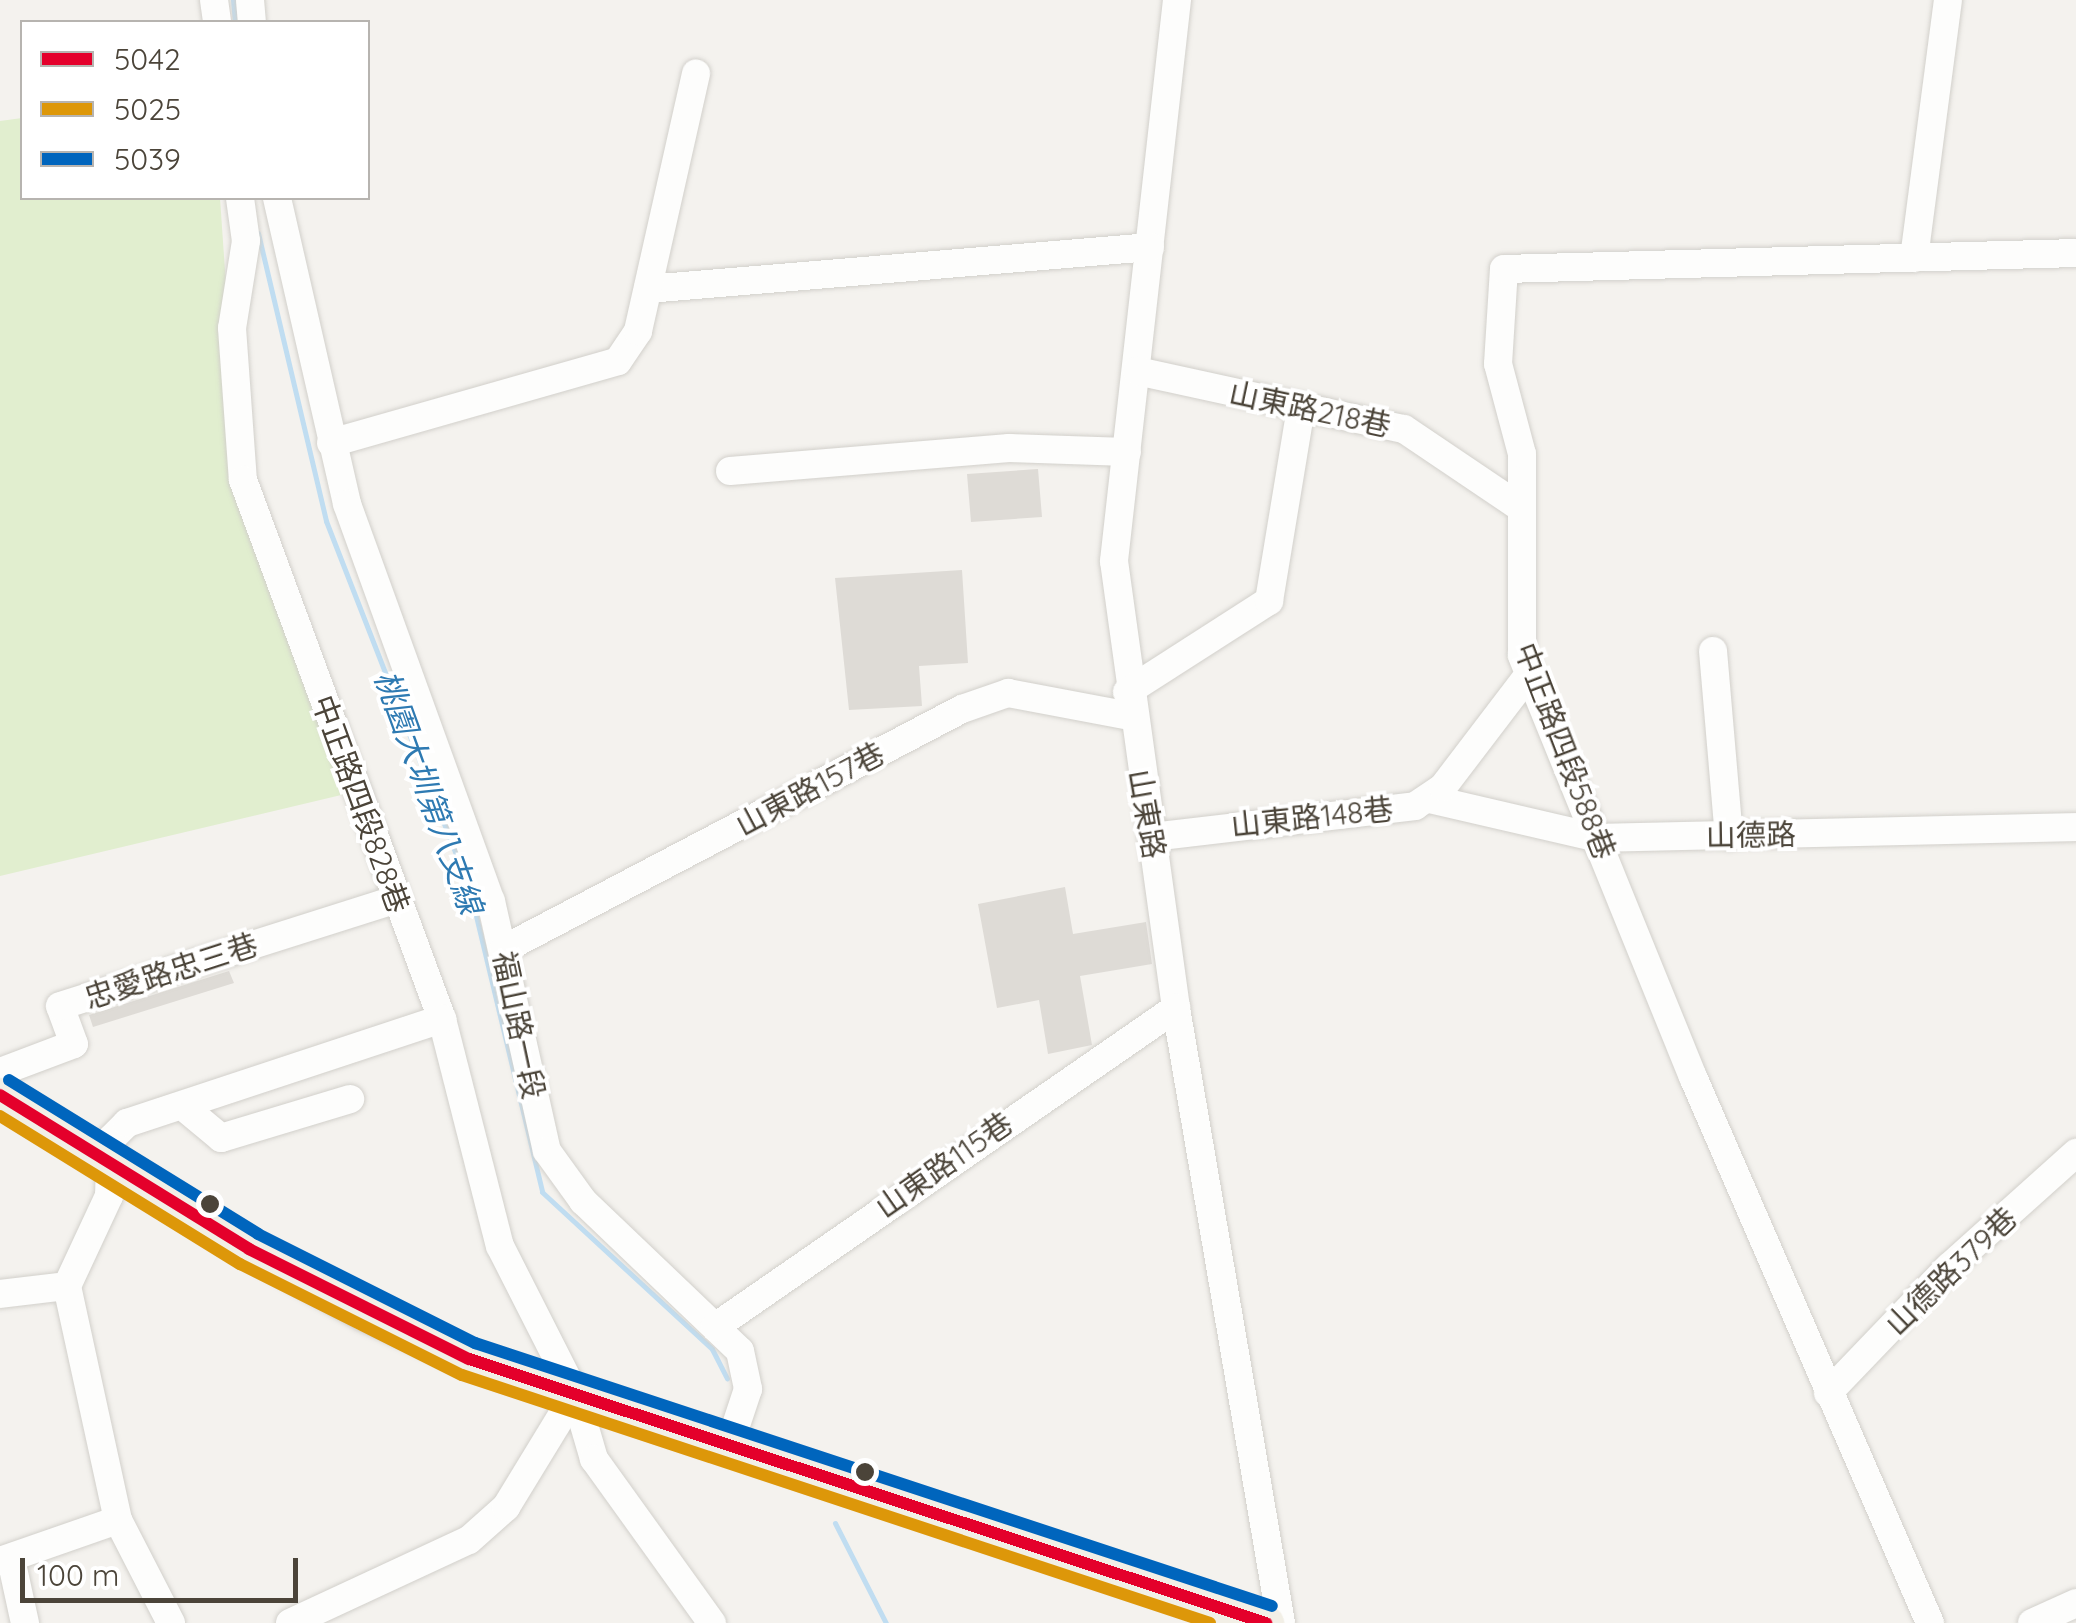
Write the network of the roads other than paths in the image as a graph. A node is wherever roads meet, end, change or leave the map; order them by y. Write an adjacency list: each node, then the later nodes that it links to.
1 (1177, 0): 6 (street, 山東路)
2 (1948, 0): 8 (street)
3 (696, 72): 9 (street)
4 (240, 200): 24 (street, 中正路四段828巷)
5 (277, 200): 12 (street, 福山路一段)
6 (1150, 247): 9 (street); 10 (street, 山東路)
7 (2076, 253): 8 (street, 中正路四段588巷)
8 (1914, 258): 15 (street, 中正路四段588巷)
9 (648, 289): 12 (street)
10 (1137, 371): 11 (street, 山東路218巷); 13 (street, 山東路)
11 (1301, 407): 15 (street, 山東路218巷); 18 (street)
12 (332, 443): 25 (street, 福山路一段)
13 (1127, 452): 14 (street); 18 (street, 山東路)
14 (730, 471)
15 (1521, 508): 17 (street, 中正路四段588巷)
16 (1713, 652): 21 (street)
17 (1530, 673): 19 (street, 山東路148巷); 23 (street, 中正路四段588巷)
18 (1128, 704): 22 (street, 山東路); 25 (street, 山東路157巷)
19 (1430, 799): 22 (street, 山東路148巷); 23 (street, 山德路)
20 (2076, 828): 21 (street, 山德路)
21 (1729, 836): 23 (street, 山德路)
22 (1152, 837): 26 (street, 山東路)
23 (1598, 838): 37 (street, 中正路四段588巷)
24 (396, 899): 27 (street, 中正路四段828巷); 28 (street, 忠愛路忠三巷)
25 (504, 950): 36 (street, 福山路一段)
26 (1176, 1008): 36 (street, 山東路115巷); 48 (street, 山東路)
27 (442, 1019): 31 (street); 38 (street, 中正路四段828巷)
28 (0, 1072)
29 (0, 1095): 33 (main road)
30 (350, 1099): 31 (street)
31 (184, 1108): 33 (street)
32 (2076, 1153): 37 (street, 山德路379巷)
33 (115, 1172): 34 (street); 38 (main road)
34 (67, 1286): 35 (street); 40 (street)
35 (0, 1294)
36 (715, 1327): 39 (street, 福山路一段)
37 (1828, 1393): 49 (street, 中正路四段588巷)
38 (574, 1394): 39 (main road); 45 (street); 46 (street, 中正路四段828巷)
39 (730, 1443): 47 (main road)
40 (118, 1520): 41 (street); 44 (street)
41 (6, 1560): 43 (street)
42 (2076, 1603): 50 (street)
43 (25, 1623)
44 (171, 1623)
45 (290, 1623)
46 (712, 1623)
47 (1266, 1623)
48 (1281, 1623)
49 (1930, 1623)
50 (2032, 1623)

